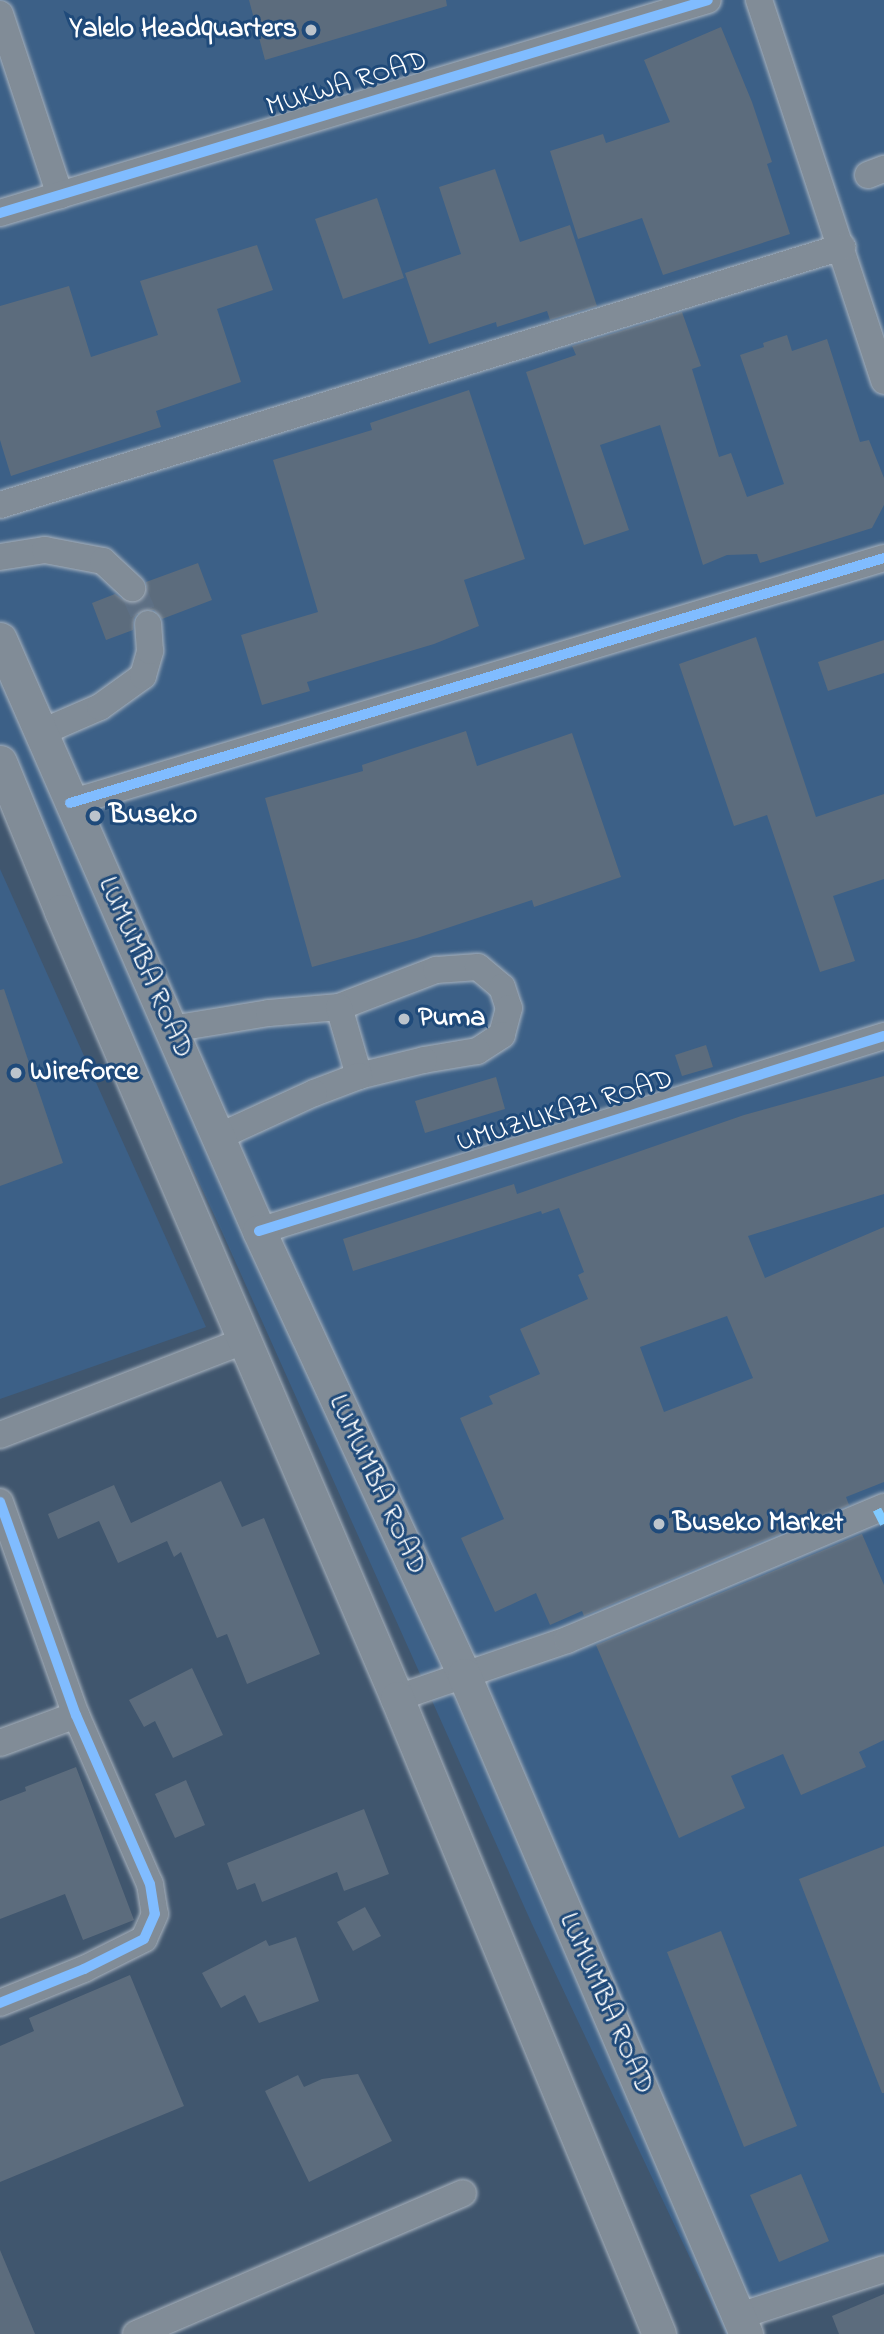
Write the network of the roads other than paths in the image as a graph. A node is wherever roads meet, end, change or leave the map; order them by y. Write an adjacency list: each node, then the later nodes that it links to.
1 (708, 0): 4 (street, MUKWA ROAD)
2 (759, 0): 6 (street)
3 (0, 14): 4 (street)
4 (60, 195): 5 (street, MUKWA ROAD)
5 (0, 213)
6 (842, 247): 7 (street); 8 (street)
7 (884, 381)
8 (0, 505)
9 (0, 557): 11 (street)
10 (884, 558): 16 (street)
11 (132, 588)
12 (148, 624): 14 (street)
13 (0, 639): 14 (main road, LUMUMBA ROAD)
14 (40, 733): 16 (main road, LUMUMBA ROAD)
15 (0, 762): 23 (main road, LUMUMBA ROAD)
16 (70, 803): 18 (main road, LUMUMBA ROAD)
17 (339, 1007): 18 (street); 20 (street); 20 (street)
18 (171, 1029): 21 (main road, LUMUMBA ROAD)
19 (884, 1036): 22 (street, UMUZILIKAZI ROAD)
20 (359, 1076): 21 (street)
21 (218, 1137): 22 (main road, LUMUMBA ROAD)
22 (259, 1231): 27 (main road, LUMUMBA ROAD)
23 (244, 1341): 24 (street); 28 (main road, LUMUMBA ROAD)
24 (0, 1435)
25 (0, 1502): 29 (street)
26 (884, 1507): 27 (street)
27 (464, 1675): 28 (street); 34 (main road, LUMUMBA ROAD)
28 (397, 1698): 36 (main road, LUMUMBA ROAD)
29 (76, 1715): 30 (street); 31 (street)
30 (0, 1743)
31 (0, 2003)
32 (463, 2193): 35 (street)
33 (884, 2269): 34 (street)
34 (743, 2325)
35 (136, 2334)
36 (659, 2334)

